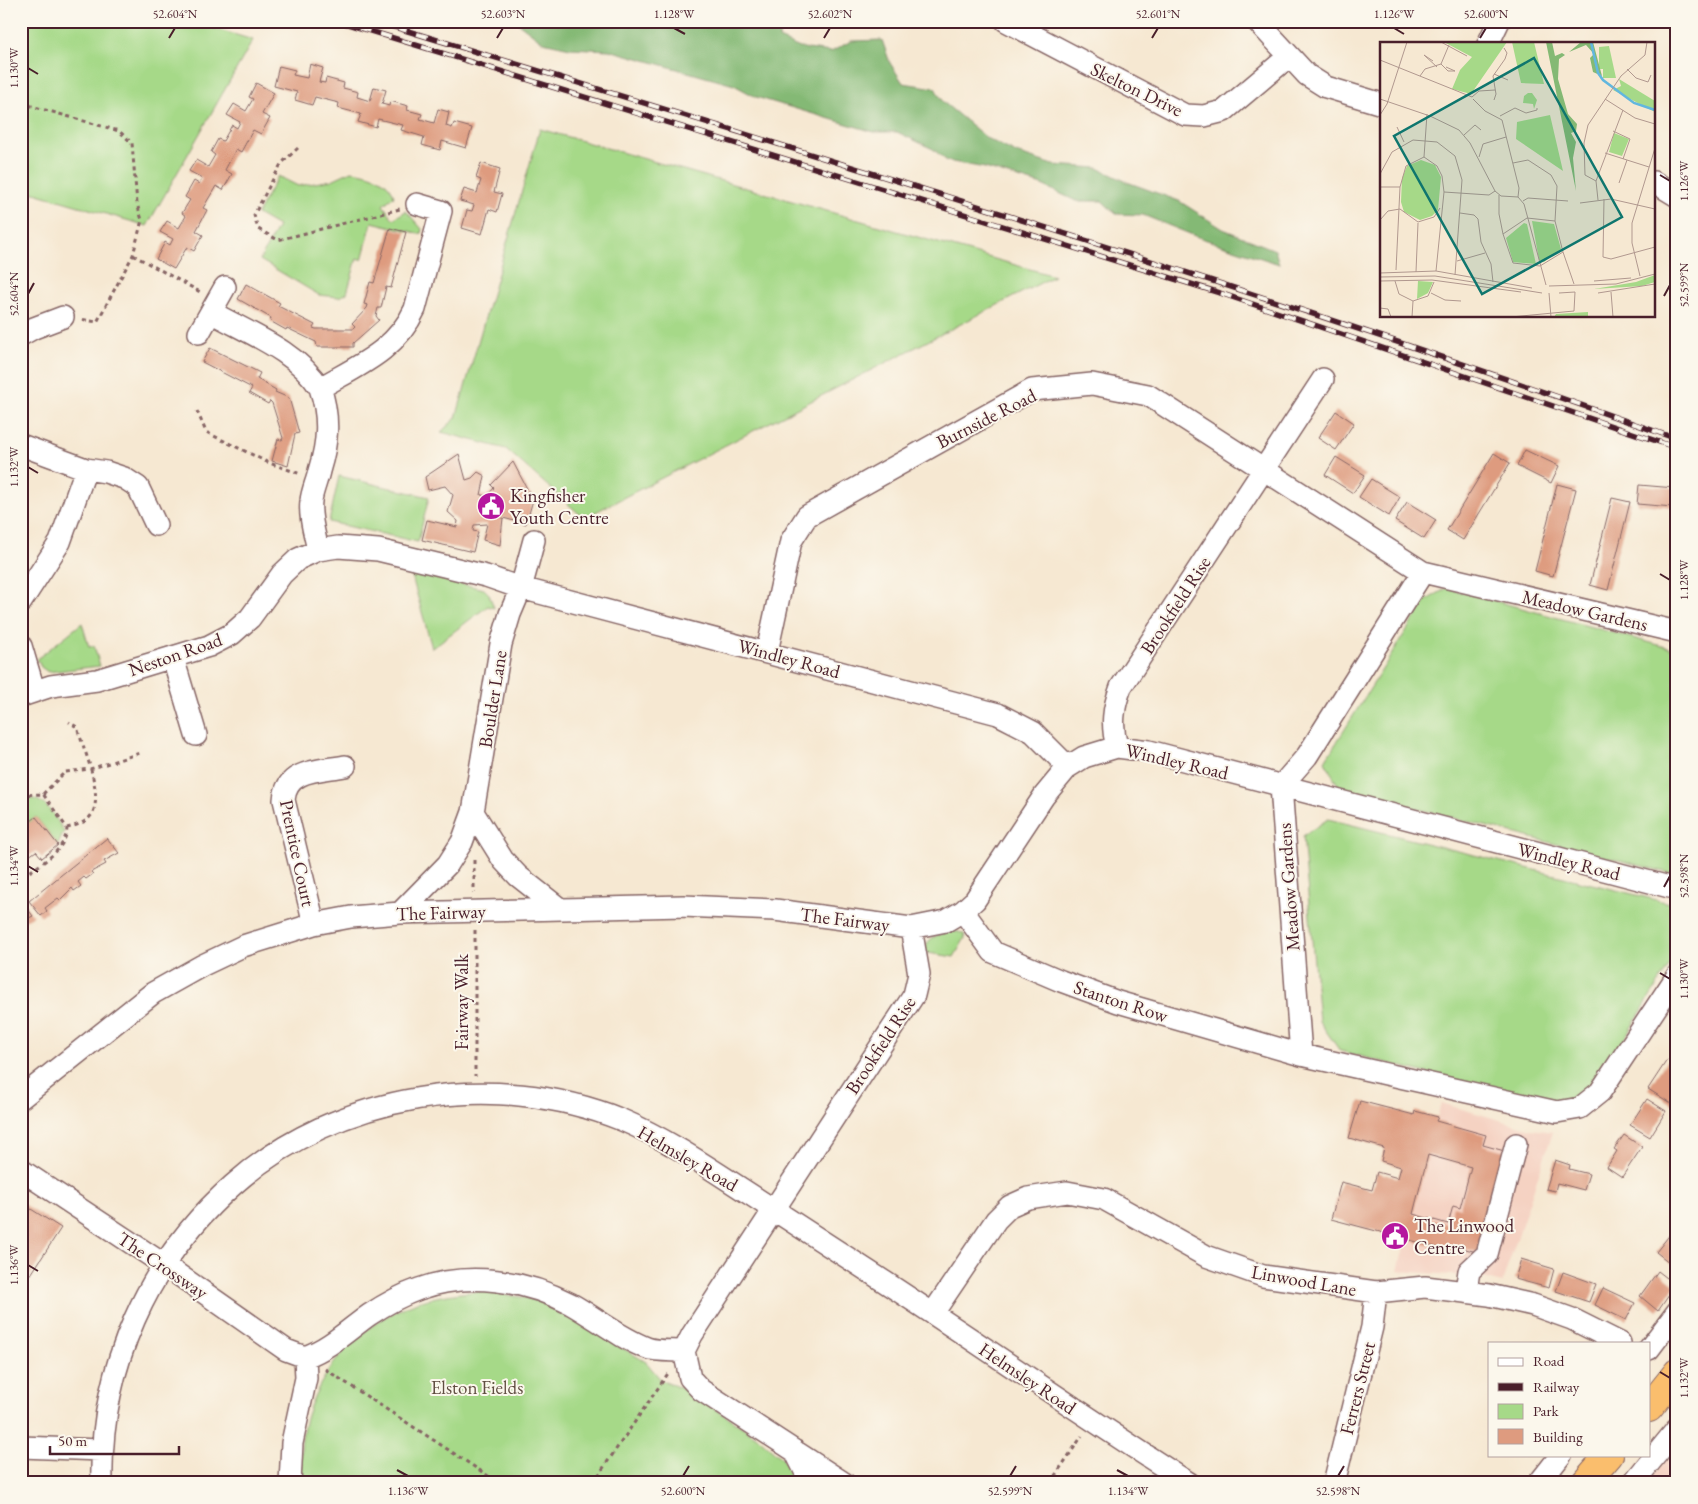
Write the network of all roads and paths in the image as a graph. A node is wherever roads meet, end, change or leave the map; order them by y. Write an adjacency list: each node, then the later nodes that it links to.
1 (1006, 21): 5 (street, Skelton Drive)
2 (1256, 21): 5 (street)
3 (1499, 21): 4 (street)
4 (1489, 42)
5 (1288, 57): 7 (street)
6 (21, 103): 12 (path)
7 (1380, 103)
8 (298, 148): 11 (path)
9 (1656, 183): 10 (street)
10 (1677, 196)
11 (417, 204): 18 (street)
12 (133, 254): 13 (path); 14 (path)
13 (218, 300): 15 (street); 18 (street)
14 (63, 317): 16 (street)
15 (199, 333)
16 (21, 335)
17 (1324, 379): 22 (street, Brookfield Rise)
18 (320, 388): 23 (street)
19 (197, 411): 23 (path)
20 (21, 445): 21 (street)
21 (86, 469): 24 (street); 29 (street)
22 (1263, 470): 27 (street, Burnside Road); 32 (street, Burnside Road); 37 (street, Brookfield Rise)
23 (317, 480): 26 (street)
24 (156, 525)
25 (534, 540): 28 (street, Boulder Lane)
26 (318, 550): 28 (street, Neston Road); 33 (street, Neston Road)
27 (1423, 572): 30 (street, Meadow Gardens); 42 (street)
28 (522, 588): 32 (street, Windley Road); 45 (street, Boulder Lane)
29 (21, 602)
30 (1677, 632)
31 (21, 646): 34 (street)
32 (767, 652): 40 (street, Windley Road)
33 (173, 658): 34 (street, Neston Road); 36 (street)
34 (28, 693)
35 (69, 722): 41 (path)
36 (196, 734)
37 (1117, 747): 40 (street, Windley Road); 42 (street, Windley Road)
38 (143, 752): 41 (path)
39 (345, 766): 53 (street, Prentice Court)
40 (1068, 767): 51 (street)
41 (90, 770): 44 (path); 46 (path)
42 (1281, 786): 48 (street, Windley Road); 56 (street, Meadow Gardens)
43 (22, 794): 44 (path)
44 (43, 794): 46 (path)
45 (473, 812): 49 (street); 52 (street, Boulder Lane)
46 (67, 828): 47 (path)
47 (21, 878)
48 (1677, 889)
49 (560, 909): 50 (street, The Fairway); 54 (street, The Fairway)
50 (474, 911): 52 (street, The Fairway); 57 (path, Fairway Walk)
51 (963, 911): 54 (street); 56 (street, Stanton Row)
52 (400, 912): 53 (street, The Fairway)
53 (314, 924): 58 (street, The Fairway)
54 (912, 928): 61 (street, Brookfield Rise)
55 (1677, 976): 56 (street)
56 (1301, 1055)
57 (476, 1094): 61 (street, Helmsley Road); 62 (street, Helmsley Road)
58 (21, 1098)
59 (1516, 1144): 63 (street)
60 (21, 1170): 62 (street, The Crossway)
61 (772, 1209): 66 (street, Helmsley Road); 69 (street, Brookfield Rise)
62 (163, 1264): 70 (street, The Crossway); 77 (street, Helmsley Road)
63 (1466, 1290): 64 (street, Linwood Lane); 67 (street, Linwood Lane)
64 (1376, 1292): 66 (street, Linwood Lane); 88 (street, Ferrers Street)
65 (1677, 1312): 68 (street)
66 (933, 1313): 73 (street, Helmsley Road)
67 (1618, 1342)
68 (1650, 1348)
69 (684, 1351): 70 (street); 76 (street); 83 (path)
70 (305, 1357): 81 (street); 82 (path)
71 (1677, 1373): 72 (highway)
72 (1650, 1407)
73 (1092, 1421): 86 (path); 87 (street, Helmsley Road)
74 (1677, 1428): 91 (street)
75 (21, 1447): 77 (street)
76 (794, 1449): 84 (street); 85 (street)
77 (101, 1450): 80 (street, Helmsley Road)
78 (1561, 1456): 89 (street)
79 (1608, 1456): 90 (highway)
80 (102, 1483)
81 (290, 1483)
82 (499, 1483)
83 (593, 1483)
84 (812, 1483)
85 (844, 1483)
86 (1050, 1483)
87 (1189, 1483)
88 (1334, 1483)
89 (1539, 1483)
90 (1585, 1483)
91 (1633, 1483)

